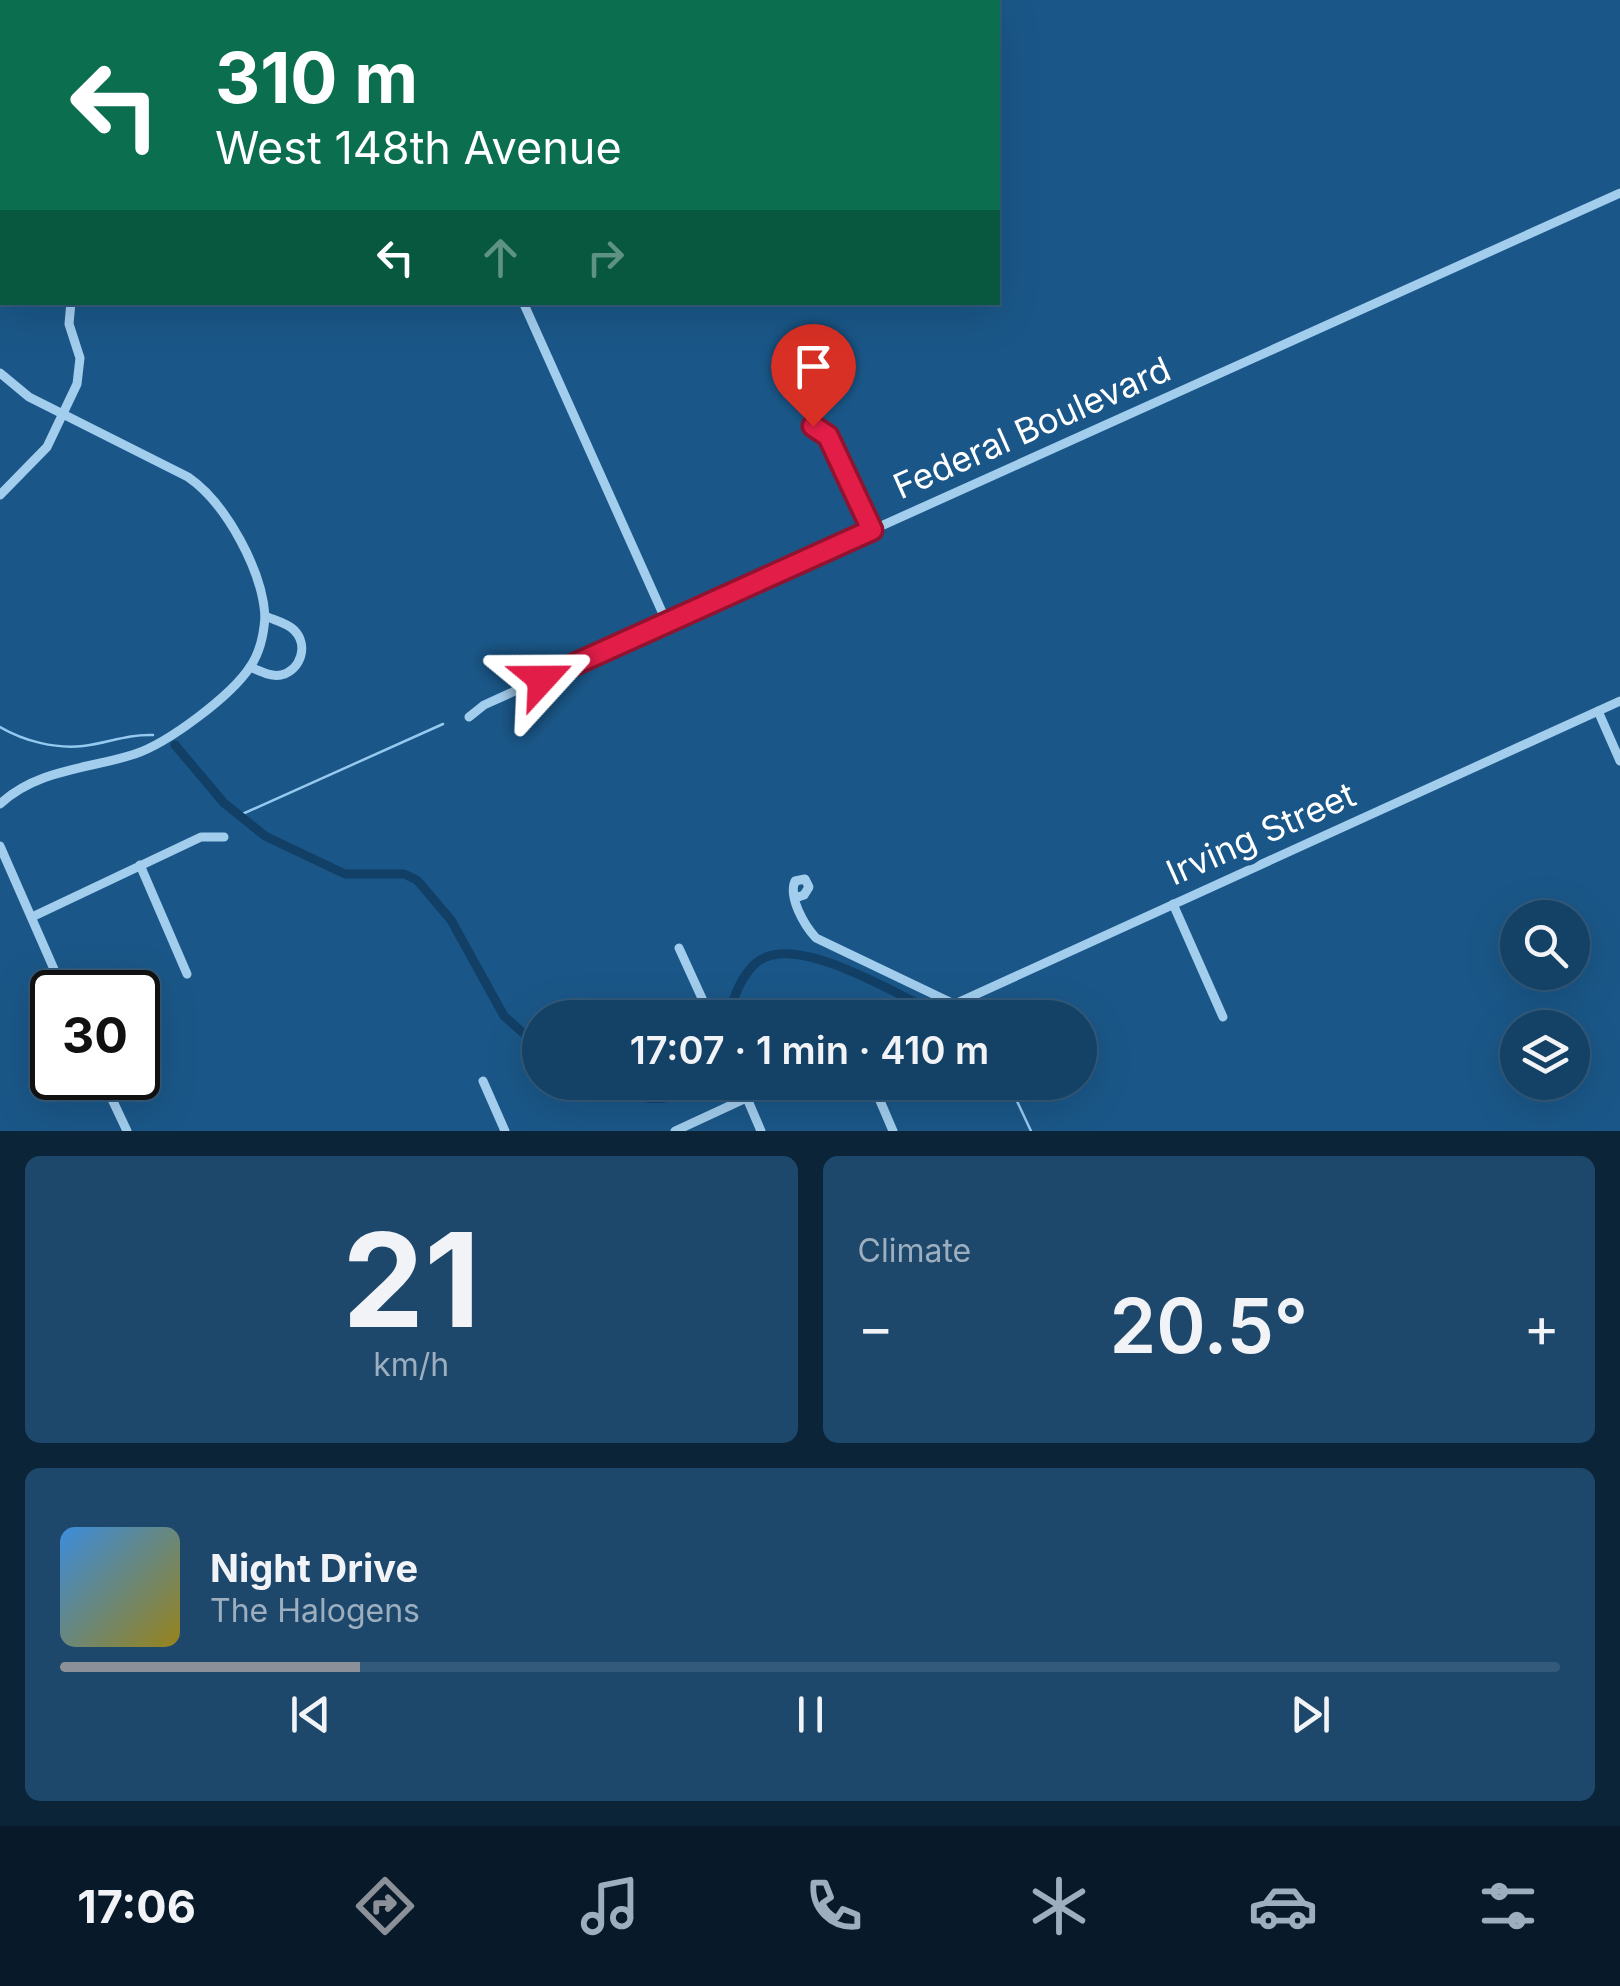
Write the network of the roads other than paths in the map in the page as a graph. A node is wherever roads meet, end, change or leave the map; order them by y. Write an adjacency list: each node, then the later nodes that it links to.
1 (1620, 193): 8 (street, Federal Boulevard)
2 (71, 305): 5 (street)
3 (524, 305): 10 (street)
4 (0, 373): 5 (street)
5 (63, 414): 7 (street); 9 (street)
6 (813, 426): 8 (street)
7 (0, 495)
8 (872, 530): 10 (street, Federal Boulevard)
9 (265, 616): 11 (street); 11 (street)
10 (667, 622): 14 (street, Federal Boulevard)
11 (250, 667): 16 (street)
12 (1620, 701): 13 (street, Irving Street)
13 (1598, 711): 15 (street); 21 (street, Irving Street)
14 (470, 717)
15 (1620, 761)
16 (0, 804)
17 (224, 837): 19 (street)
18 (0, 846): 22 (street)
19 (140, 865): 22 (street); 25 (street)
20 (795, 898): 27 (street)
21 (1173, 904): 28 (street, Irving Street); 29 (street)
22 (32, 917): 24 (street)
23 (680, 948): 26 (street)
24 (55, 970)
25 (187, 974)
26 (703, 1000)
27 (946, 1000)
28 (963, 1000)
29 (1223, 1017)
30 (483, 1082): 36 (street)
31 (112, 1100): 35 (street)
32 (742, 1100): 37 (street)
33 (747, 1100): 38 (street)
34 (880, 1100): 39 (street)
35 (126, 1131)
36 (505, 1131)
37 (675, 1131)
38 (761, 1131)
39 (893, 1131)

